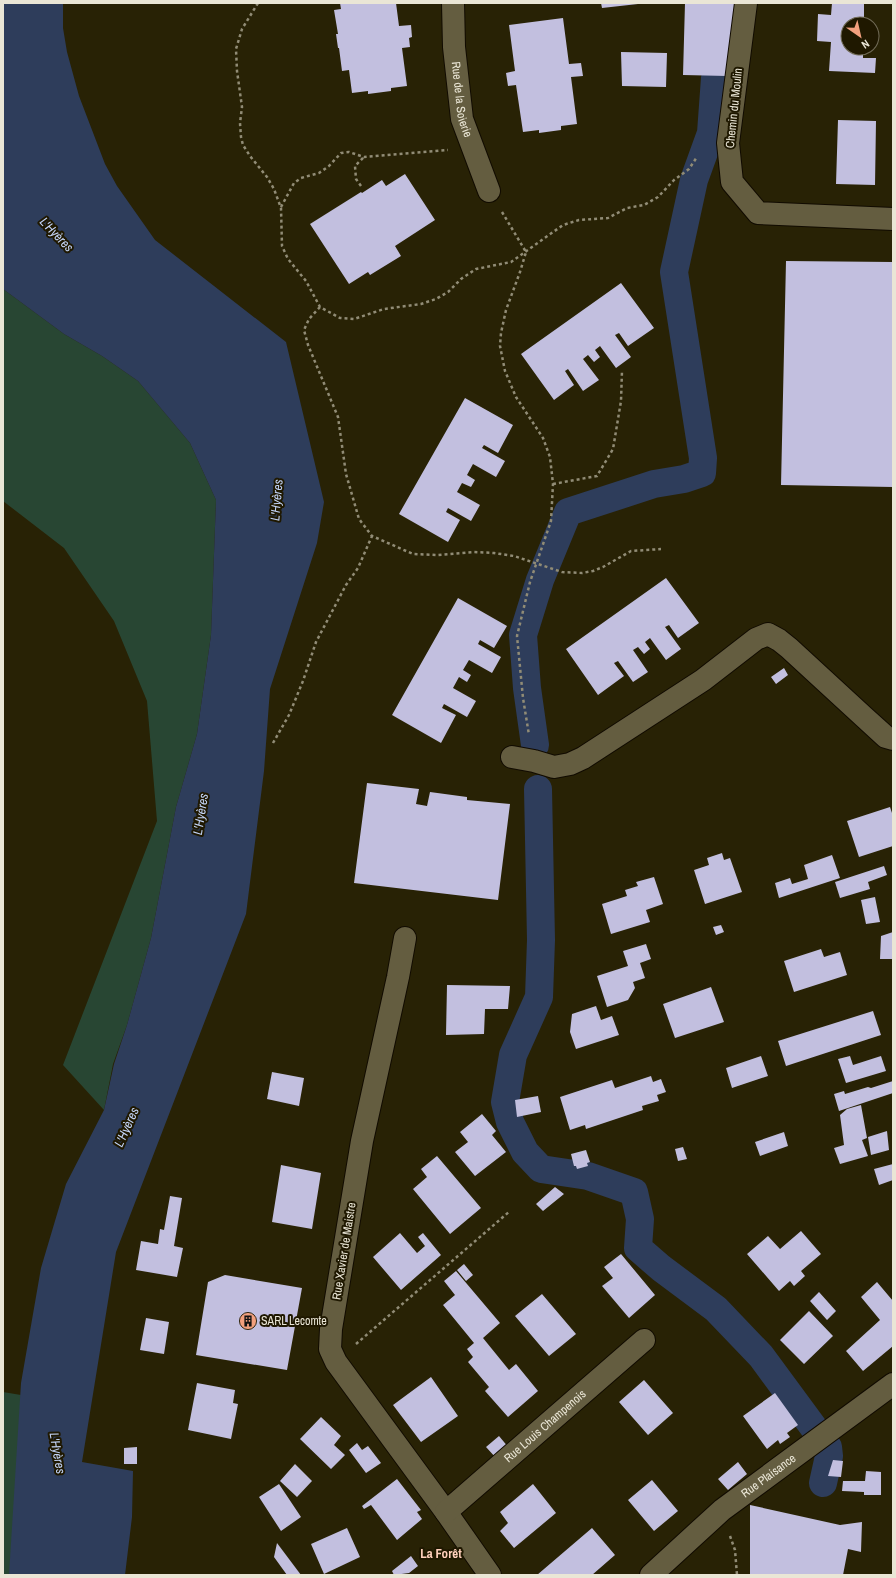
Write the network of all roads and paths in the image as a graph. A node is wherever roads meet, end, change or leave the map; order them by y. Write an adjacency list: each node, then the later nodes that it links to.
1 (258, 3): 9 (path)
2 (453, 3): 4 (street, Rue de la Soierie)
3 (746, 3): 10 (street, Chemin du Moulin)
4 (472, 147): 5 (path); 8 (street, Rue de la Soierie)
5 (364, 157): 7 (path); 9 (path)
6 (697, 157): 11 (path)
7 (361, 186)
8 (489, 191): 11 (path)
9 (280, 208): 12 (path)
10 (893, 219)
11 (526, 252): 12 (path); 14 (path)
12 (320, 307): 15 (path)
13 (622, 371): 14 (path)
14 (553, 484): 17 (path)
15 (372, 536): 17 (path); 19 (path)
16 (661, 548): 17 (path)
17 (536, 564): 21 (path)
18 (893, 739): 21 (street)
19 (273, 743)
20 (512, 757): 21 (street)
21 (534, 761)
22 (405, 938): 25 (street, Rue Xavier de Maistre)
23 (510, 1211): 25 (path)
24 (644, 1340): 28 (street, Rue Louis Champenois)
25 (330, 1349): 28 (street)
26 (893, 1384): 27 (street, Rue Plaisance)
27 (722, 1510): 30 (street, Rue Plaisance); 31 (path)
28 (446, 1512): 29 (street)
29 (490, 1575)
30 (651, 1575)
31 (737, 1575)

